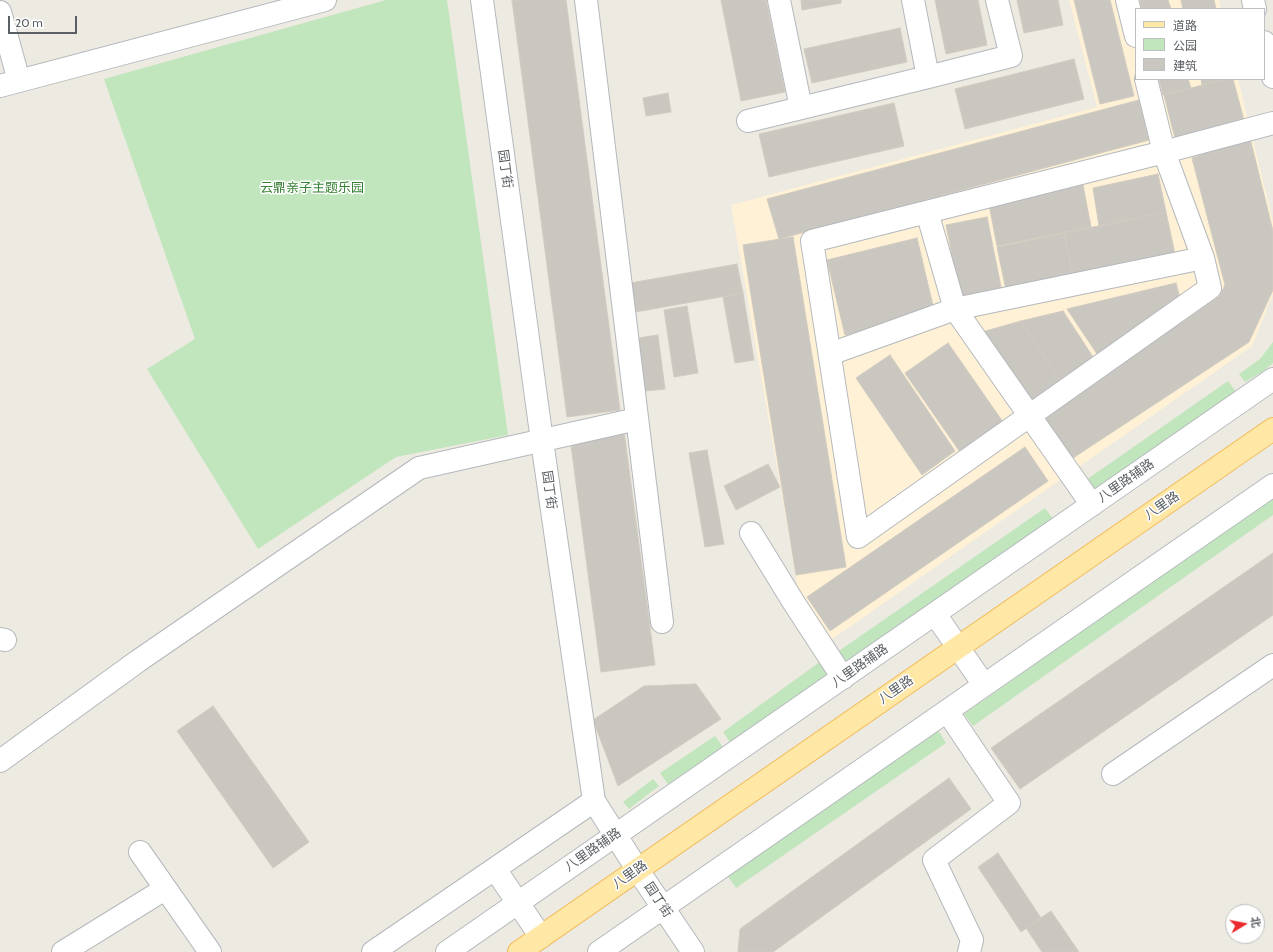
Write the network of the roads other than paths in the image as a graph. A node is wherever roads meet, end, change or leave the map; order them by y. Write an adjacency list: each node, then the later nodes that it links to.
1 (325, 0): 14 (street)
2 (482, 0): 27 (street, 园丁街)
3 (586, 0): 25 (street)
4 (779, 0): 15 (street)
5 (913, 0): 11 (street)
6 (997, 0): 11 (street)
7 (1127, 0): 9 (street)
8 (0, 12): 14 (street)
9 (1135, 32)
10 (1265, 46): 12 (street)
11 (928, 77): 15 (street)
12 (1273, 77)
13 (1146, 80): 18 (street)
14 (10, 84)
15 (801, 108): 16 (street)
16 (748, 121)
17 (1273, 124): 18 (street)
18 (1164, 152): 19 (street); 20 (street)
19 (927, 212): 21 (street); 22 (street)
20 (1203, 258): 21 (street); 24 (street)
21 (955, 309): 22 (street); 24 (street)
22 (830, 354): 24 (street)
23 (1273, 379): 29 (street, 八里路辅路)
24 (1030, 415): 29 (street)
25 (638, 419): 27 (street); 32 (street)
26 (1273, 429): 33 (main road, 八里路)
27 (542, 441): 38 (street); 40 (street, 园丁街)
28 (1273, 485): 36 (street)
29 (1092, 505): 31 (street, 八里路辅路)
30 (751, 533): 35 (street)
31 (935, 614): 33 (street); 35 (street, 八里路辅路)
32 (662, 622)
33 (958, 647): 36 (street); 44 (main road, 八里路)
34 (1273, 665): 39 (street)
35 (843, 678): 41 (street, 八里路辅路)
36 (984, 685): 37 (street)
37 (947, 711): 47 (street); 56 (street)
38 (0, 761)
39 (1113, 774)
40 (594, 801): 41 (street, 园丁街); 43 (street)
41 (615, 835): 44 (street, 园丁街); 46 (street, 八里路辅路)
42 (140, 852): 45 (street)
43 (495, 869): 46 (street); 51 (street)
44 (638, 870): 47 (street, 园丁街); 48 (main road, 八里路)
45 (165, 889): 49 (street); 50 (street)
46 (517, 903): 48 (street); 52 (street, 八里路辅路)
47 (663, 907): 54 (street); 55 (street, 园丁街)
48 (541, 937): 53 (main road, 八里路)
49 (63, 952)
50 (210, 952)
51 (373, 952)
52 (446, 952)
53 (519, 952)
54 (599, 952)
55 (693, 952)
56 (969, 952)

